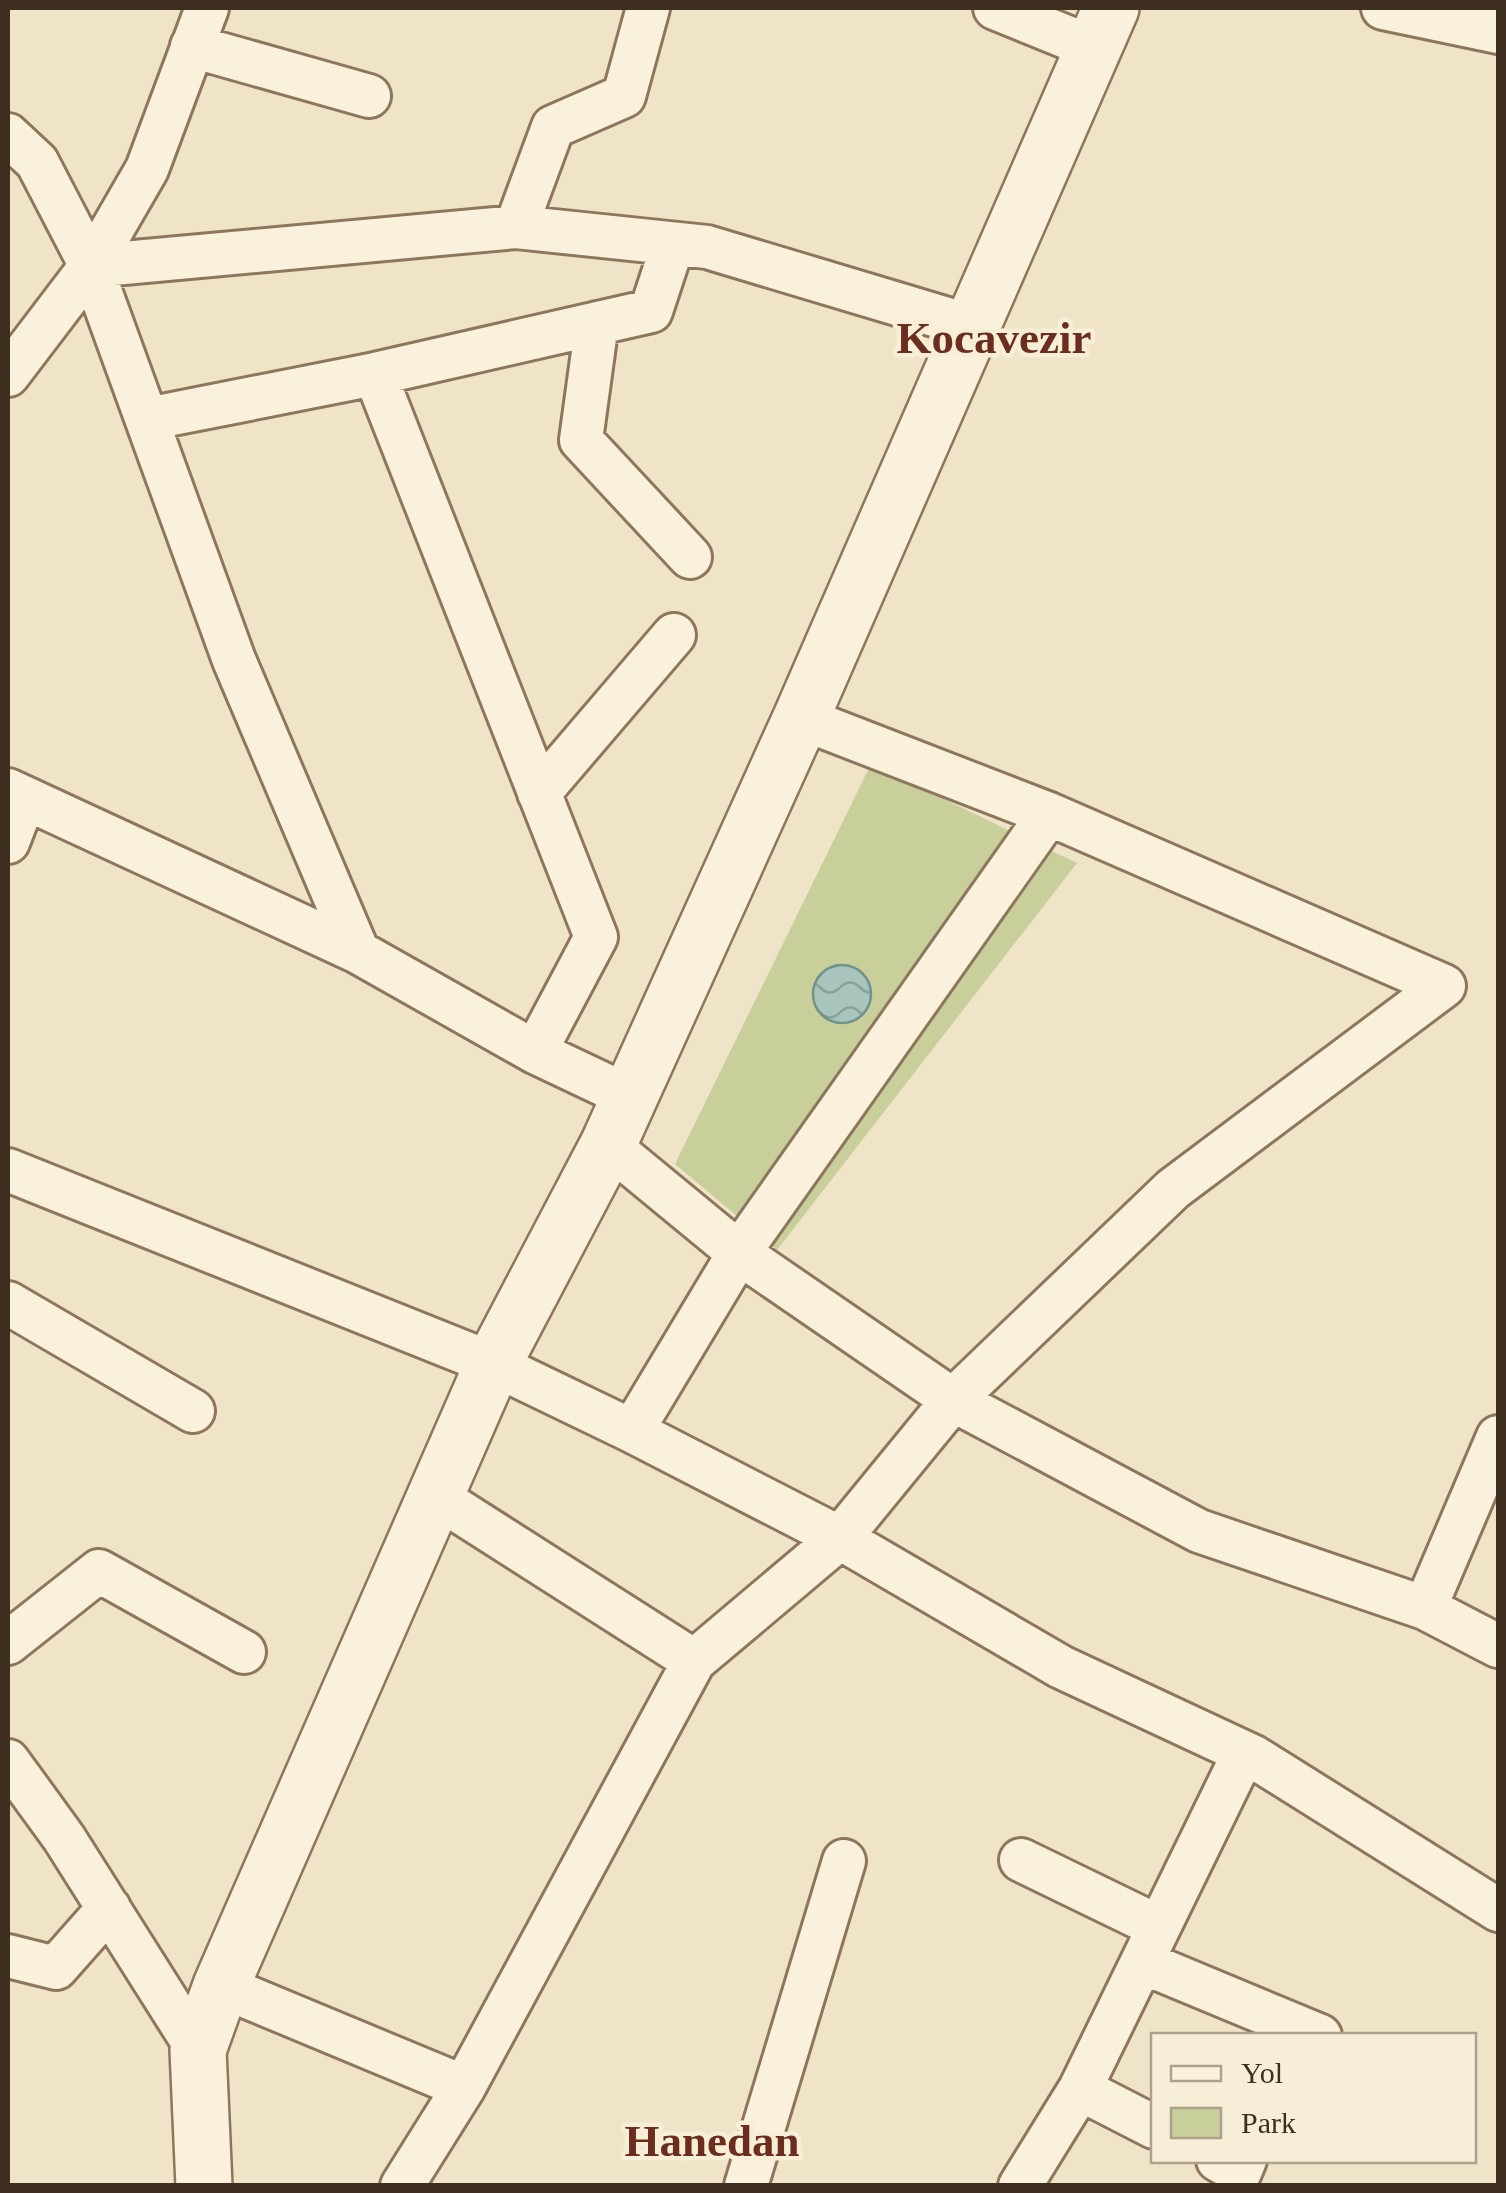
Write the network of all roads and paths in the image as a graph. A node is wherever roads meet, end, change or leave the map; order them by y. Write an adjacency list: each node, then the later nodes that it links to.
1 (648, 8): 9 (street)
2 (995, 8): 5 (street)
3 (1383, 8): 6 (street)
4 (200, 27): 7 (street); 11 (street)
5 (1104, 28): 13 (street)
6 (1498, 32)
7 (369, 96)
8 (8, 134): 11 (street)
9 (516, 228): 10 (street); 11 (street)
10 (673, 244): 12 (street); 13 (street)
11 (91, 266): 15 (street); 16 (street)
12 (597, 323): 14 (street); 17 (street)
13 (974, 327): 19 (street)
14 (375, 374): 16 (street); 20 (street)
15 (8, 376)
16 (147, 418): 24 (street)
17 (690, 557)
18 (674, 636): 20 (street)
19 (802, 718): 22 (street); 26 (street)
20 (539, 793): 25 (street)
21 (16, 794): 23 (street); 24 (street)
22 (1049, 814): 28 (street); 31 (street)
23 (8, 842)
24 (358, 952): 25 (street)
25 (534, 1052): 26 (street)
26 (619, 1121): 28 (street); 30 (street)
27 (8, 1170): 30 (street)
28 (739, 1253): 31 (street); 33 (street)
29 (8, 1303): 32 (street)
30 (493, 1364): 33 (street); 35 (street)
31 (953, 1400): 36 (street); 37 (street)
32 (192, 1411)
33 (632, 1430): 36 (street)
34 (1498, 1437): 37 (street)
35 (437, 1498): 41 (street); 50 (street)
36 (840, 1538): 41 (street); 42 (street)
37 (1425, 1608): 39 (street)
38 (8, 1643): 40 (street)
39 (1498, 1646)
40 (244, 1652)
41 (694, 1661): 53 (street)
42 (1244, 1752): 47 (street); 48 (street)
43 (8, 1762): 46 (street)
44 (844, 1860): 60 (street)
45 (1021, 1860): 48 (street)
46 (109, 1908): 49 (street); 52 (street)
47 (1498, 1910)
48 (1150, 1944): 51 (street); 54 (street)
49 (8, 1956)
50 (221, 1986): 52 (street); 53 (street)
51 (1311, 2033)
52 (198, 2050): 58 (street)
53 (464, 2087): 59 (street)
54 (1080, 2089): 55 (street); 61 (street)
55 (1151, 2125)
56 (1224, 2163): 57 (street)
57 (1244, 2163)
58 (204, 2186)
59 (402, 2186)
60 (746, 2186)
61 (1020, 2186)

